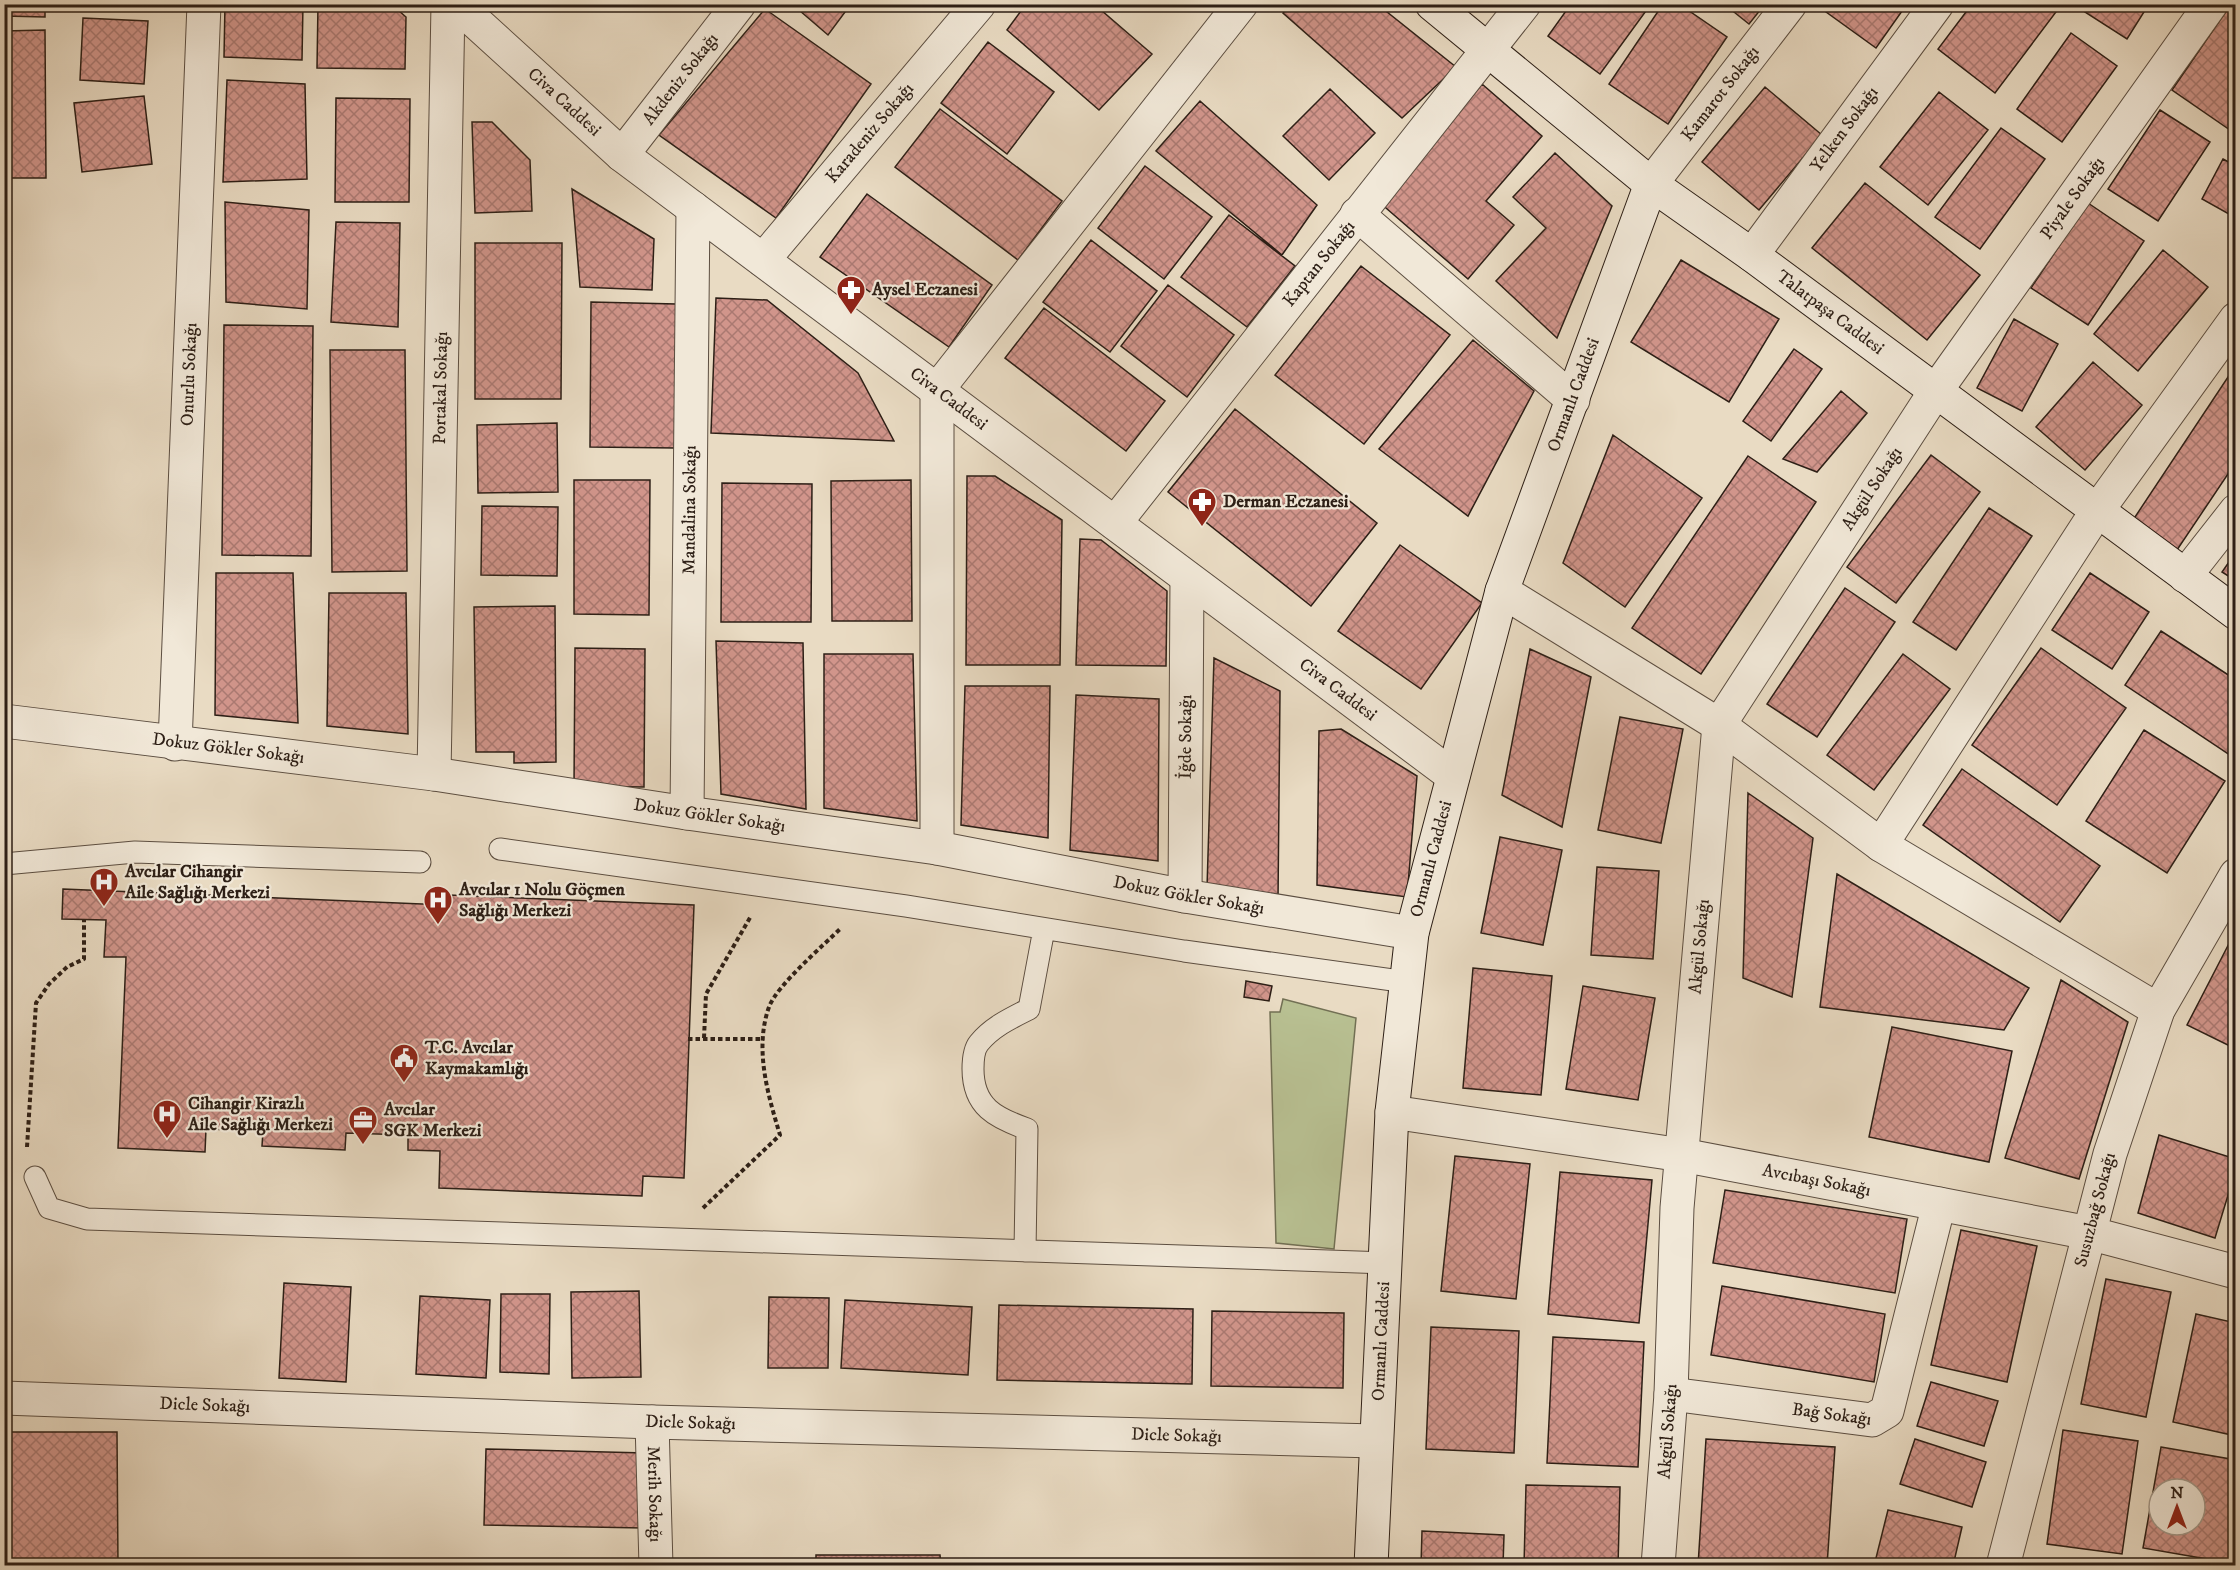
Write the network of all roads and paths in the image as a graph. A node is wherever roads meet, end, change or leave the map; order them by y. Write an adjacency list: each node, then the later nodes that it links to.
1 (204, 4): 32 (street, Onurlu Sokağı)
2 (448, 4): 33 (street, Portakal Sokağı)
3 (456, 4): 13 (street, Civa Caddesi)
4 (739, 4): 13 (street, Akdeniz Sokağı)
5 (979, 4): 18 (street, Karadeniz Sokağı)
6 (1241, 4): 20 (street)
7 (1432, 4): 12 (street, Talatpaşa Caddesi)
8 (1524, 4): 12 (street, Kaptan Sokağı)
9 (1790, 4): 14 (street, Kamarot Sokağı)
10 (1938, 4): 17 (street, Yelken Sokağı)
11 (2211, 4): 21 (street, Piyale Sokağı)
12 (1488, 51): 14 (street, Talatpaşa Caddesi); 16 (street, Kaptan Sokağı)
13 (622, 154): 15 (street, Civa Caddesi)
14 (1651, 184): 17 (street, Talatpaşa Caddesi); 22 (street, Ormanlı Caddesi)
15 (693, 208): 18 (street, Civa Caddesi); 35 (street, Mandalina Sokağı)
16 (1358, 214): 22 (street); 25 (street, Kaptan Sokağı)
17 (1752, 255): 21 (street, Talatpaşa Caddesi)
18 (763, 260): 20 (street, Civa Caddesi)
19 (2235, 319): 23 (street)
20 (937, 390): 25 (street, Civa Caddesi); 37 (street)
21 (1935, 392): 23 (street, Talatpaşa Caddesi); 31 (street, Akgül Sokağı)
22 (1573, 400): 28 (street, Ormanlı Caddesi)
23 (2097, 511): 26 (street, Talatpaşa Caddesi); 36 (street)
24 (2235, 512): 26 (street)
25 (1115, 523): 27 (street, Civa Caddesi)
26 (2185, 576): 29 (street, Talatpaşa Caddesi)
27 (1187, 578): 34 (street, Civa Caddesi); 43 (street, İğde Sokağı)
28 (1502, 591): 31 (street); 34 (street, Ormanlı Caddesi)
29 (2235, 613)
30 (4, 721): 32 (street, Dokuz Gökler Sokağı)
31 (1719, 725): 36 (street); 55 (street, Akgül Sokağı)
32 (175, 744): 33 (street, Dokuz Gökler Sokağı)
33 (434, 774): 35 (street, Dokuz Gökler Sokağı)
34 (1453, 776): 47 (street, Ormanlı Caddesi)
35 (687, 813): 37 (street, Dokuz Gökler Sokağı)
36 (1881, 845): 49 (street)
37 (937, 848): 43 (street, Dokuz Gökler Sokağı)
38 (500, 849): 42 (lane)
39 (420, 862): 40 (lane)
40 (4, 864)
41 (2235, 875): 49 (street, Susuzbağ Sokağı)
42 (768, 886): 44 (lane); 50 (path)
43 (1185, 896): 47 (street, Dokuz Gökler Sokağı)
44 (878, 902): 46 (lane); 52 (path)
45 (84, 920): 54 (path)
46 (1044, 929): 48 (lane); 60 (lane)
47 (1412, 933): 48 (street, Ormanlı Caddesi)
48 (1407, 982): 53 (street, Ormanlı Caddesi)
49 (2158, 1010): 58 (street, Susuzbağ Sokağı)
50 (704, 1038): 51 (path); 52 (path)
51 (688, 1039)
52 (764, 1039): 59 (path)
53 (1392, 1112): 55 (street, Avcıbaşı Sokağı); 61 (street, Ormanlı Caddesi)
54 (26, 1154)
55 (1682, 1155): 57 (street, Avcıbaşı Sokağı); 63 (street, Akgül Sokağı)
56 (35, 1177): 59 (lane)
57 (1939, 1204): 58 (street, Avcıbaşı Sokağı); 63 (street, Bağ Sokağı)
58 (2089, 1233): 62 (street, Avcıbaşı Sokağı); 70 (street, Susuzbağ Sokağı)
59 (670, 1239): 60 (lane)
60 (1026, 1251): 61 (lane)
61 (1387, 1263): 66 (street, Ormanlı Caddesi)
62 (2235, 1272)
63 (1671, 1394): 69 (street, Akgül Sokağı)
64 (4, 1398): 65 (street, Dicle Sokağı)
65 (652, 1422): 66 (street, Dicle Sokağı); 67 (street, Merih Sokağı)
66 (1375, 1441): 68 (street, Ormanlı Caddesi)
67 (656, 1566)
68 (1371, 1566)
69 (1658, 1566)
70 (2003, 1566)

